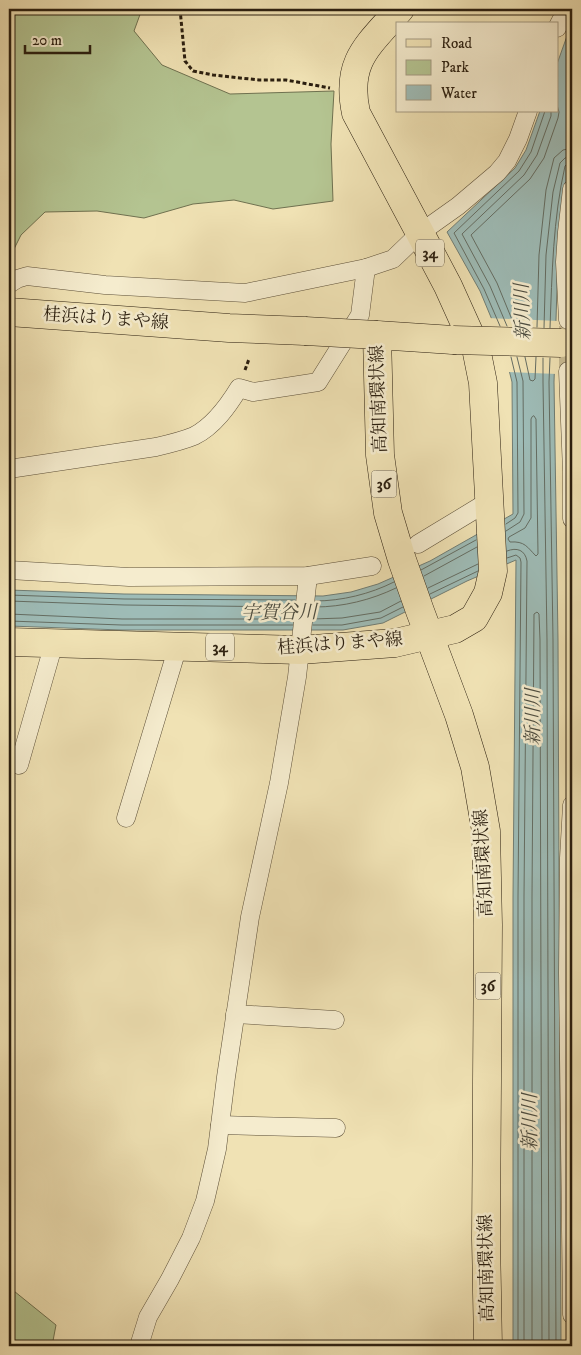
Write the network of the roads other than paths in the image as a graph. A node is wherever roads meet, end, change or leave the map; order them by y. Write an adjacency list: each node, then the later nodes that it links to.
1 (400, 9): 6 (main road, 桂浜はりまや線 / 34)
2 (566, 9): 3 (street)
3 (558, 26)
4 (528, 112): 6 (street)
5 (572, 189): 11 (street)
6 (420, 233): 7 (street); 15 (main road, 桂浜はりまや線 / 34)
7 (366, 268): 8 (street); 13 (street)
8 (9, 284)
9 (9, 312): 10 (main road, 桂浜はりまや線, bridge)
10 (377, 335): 11 (main road, 桂浜はりまや線, bridge); 17 (main road, 高知南環状線 / 36)
11 (567, 336)
12 (568, 371): 14 (street)
13 (9, 469)
14 (572, 471): 16 (street)
15 (490, 510): 17 (street); 21 (main road, 桂浜はりまや線 / 34)
16 (572, 520)
17 (410, 552): 21 (main road, 高知南環状線 / 36)
18 (372, 566): 20 (street)
19 (9, 570): 20 (street)
20 (307, 581): 23 (street)
21 (425, 623): 23 (main road, 桂浜はりまや線 / 34); 36 (main road, 高知南環状線 / 36)
22 (9, 642): 24 (main road, 桂浜はりまや線 / 34)
23 (300, 642): 25 (main road, 桂浜はりまや線 / 34); 29 (street)
24 (54, 643): 25 (main road, 桂浜はりまや線 / 34); 26 (street)
25 (178, 646): 28 (street)
26 (19, 765)
27 (572, 805): 33 (street)
28 (126, 818)
29 (235, 1014): 30 (street); 31 (street)
30 (335, 1020)
31 (220, 1125): 32 (street); 35 (street)
32 (336, 1128)
33 (572, 1274): 34 (street)
34 (572, 1315)
35 (139, 1346)
36 (488, 1346)

